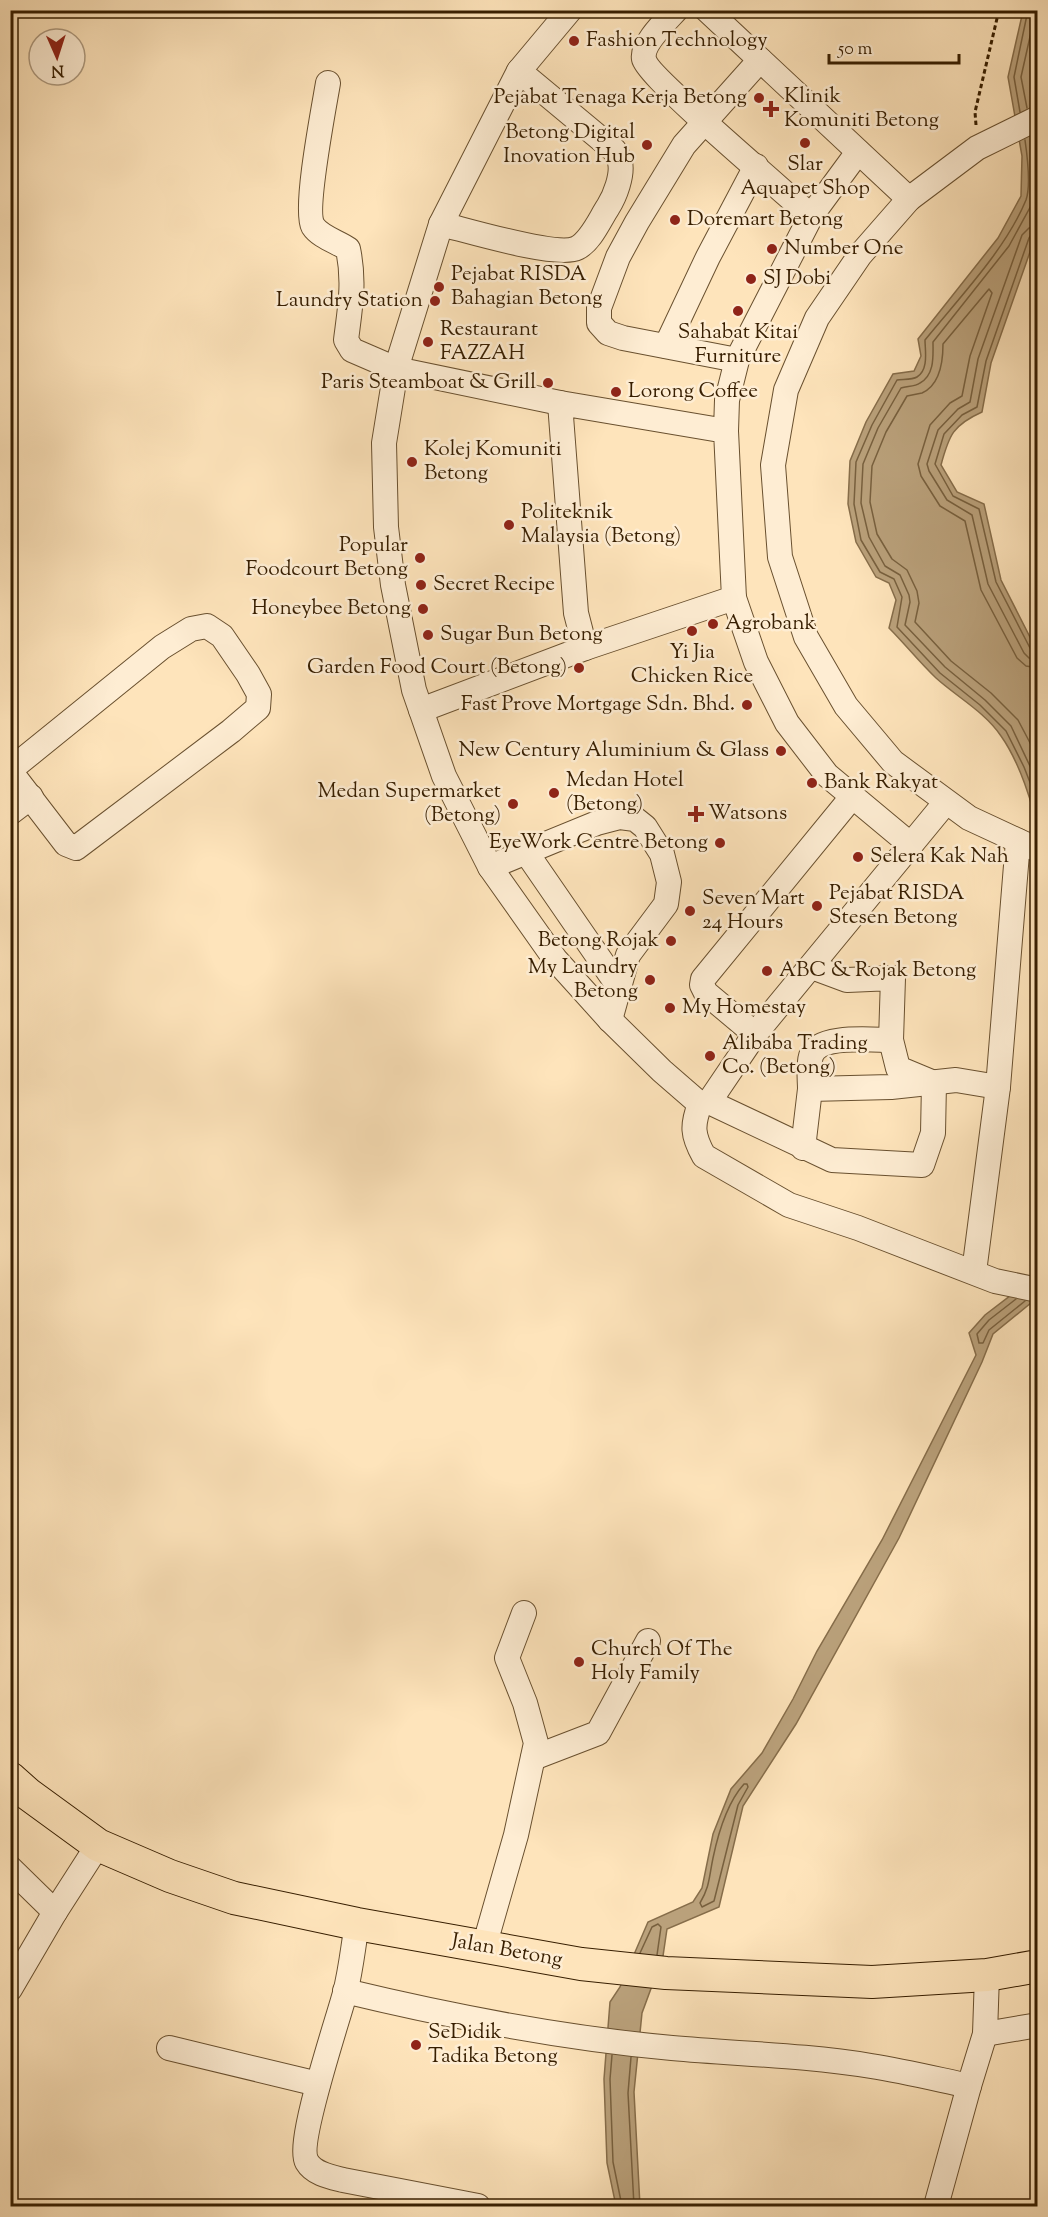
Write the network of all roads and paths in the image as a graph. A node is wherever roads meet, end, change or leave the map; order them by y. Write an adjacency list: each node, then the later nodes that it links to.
1 (570, 10): 6 (street)
2 (675, 10): 9 (street)
3 (707, 10): 5 (street)
4 (999, 10): 10 (path)
5 (760, 60): 9 (street); 11 (street)
6 (519, 72): 15 (street); 15 (street)
7 (328, 83): 18 (street)
8 (1038, 118): 10 (street)
9 (705, 122): 12 (street); 16 (street)
10 (977, 148): 13 (street)
11 (858, 152): 13 (street); 14 (street)
12 (756, 166): 14 (street); 16 (street)
13 (909, 199): 27 (street)
14 (811, 216): 17 (street)
15 (441, 224): 18 (street)
16 (666, 346): 17 (street)
17 (737, 360): 20 (street)
18 (396, 369): 19 (street); 23 (street)
19 (560, 403): 20 (street); 22 (street)
20 (726, 431): 21 (street)
21 (734, 598): 22 (street); 26 (street)
22 (585, 648): 23 (street)
23 (421, 710): 32 (street)
24 (10, 770): 25 (street); 25 (street)
25 (31, 797): 28 (street)
26 (852, 797): 29 (street); 36 (street)
27 (946, 802): 29 (street); 30 (street)
28 (10, 813)
29 (911, 845): 33 (street)
30 (1029, 846): 39 (street)
31 (526, 852): 32 (street); 34 (street); 34 (street)
32 (490, 867): 35 (street)
33 (812, 967): 36 (street); 37 (street)
34 (619, 987): 35 (street)
35 (610, 1020): 41 (street)
36 (755, 1035): 41 (street)
37 (891, 1040): 38 (street); 40 (street)
38 (934, 1083): 39 (street); 40 (street); 42 (street)
39 (998, 1087): 43 (street)
40 (810, 1089): 42 (street)
41 (705, 1103): 42 (street); 43 (street)
42 (803, 1148)
43 (985, 1276): 44 (street)
44 (1038, 1290)
45 (524, 1612): 47 (street)
46 (648, 1641): 47 (street)
47 (533, 1758): 53 (street)
48 (10, 1778): 49 (main road, Jalan Betong)
49 (98, 1845): 51 (street); 52 (main road, Jalan Betong)
50 (10, 1868): 51 (street)
51 (55, 1912): 56 (street)
52 (357, 1924): 53 (main road, Jalan Betong); 57 (street)
53 (484, 1947): 55 (main road, Jalan Betong)
54 (1038, 1966): 55 (main road, Jalan Betong)
55 (987, 1976): 59 (street)
56 (10, 1989)
57 (345, 1991): 61 (street); 62 (street)
58 (1038, 2025): 59 (street)
59 (985, 2034): 62 (street)
60 (169, 2048): 61 (street)
61 (318, 2084): 63 (street)
62 (969, 2086): 64 (street)
63 (478, 2206)
64 (936, 2206)

